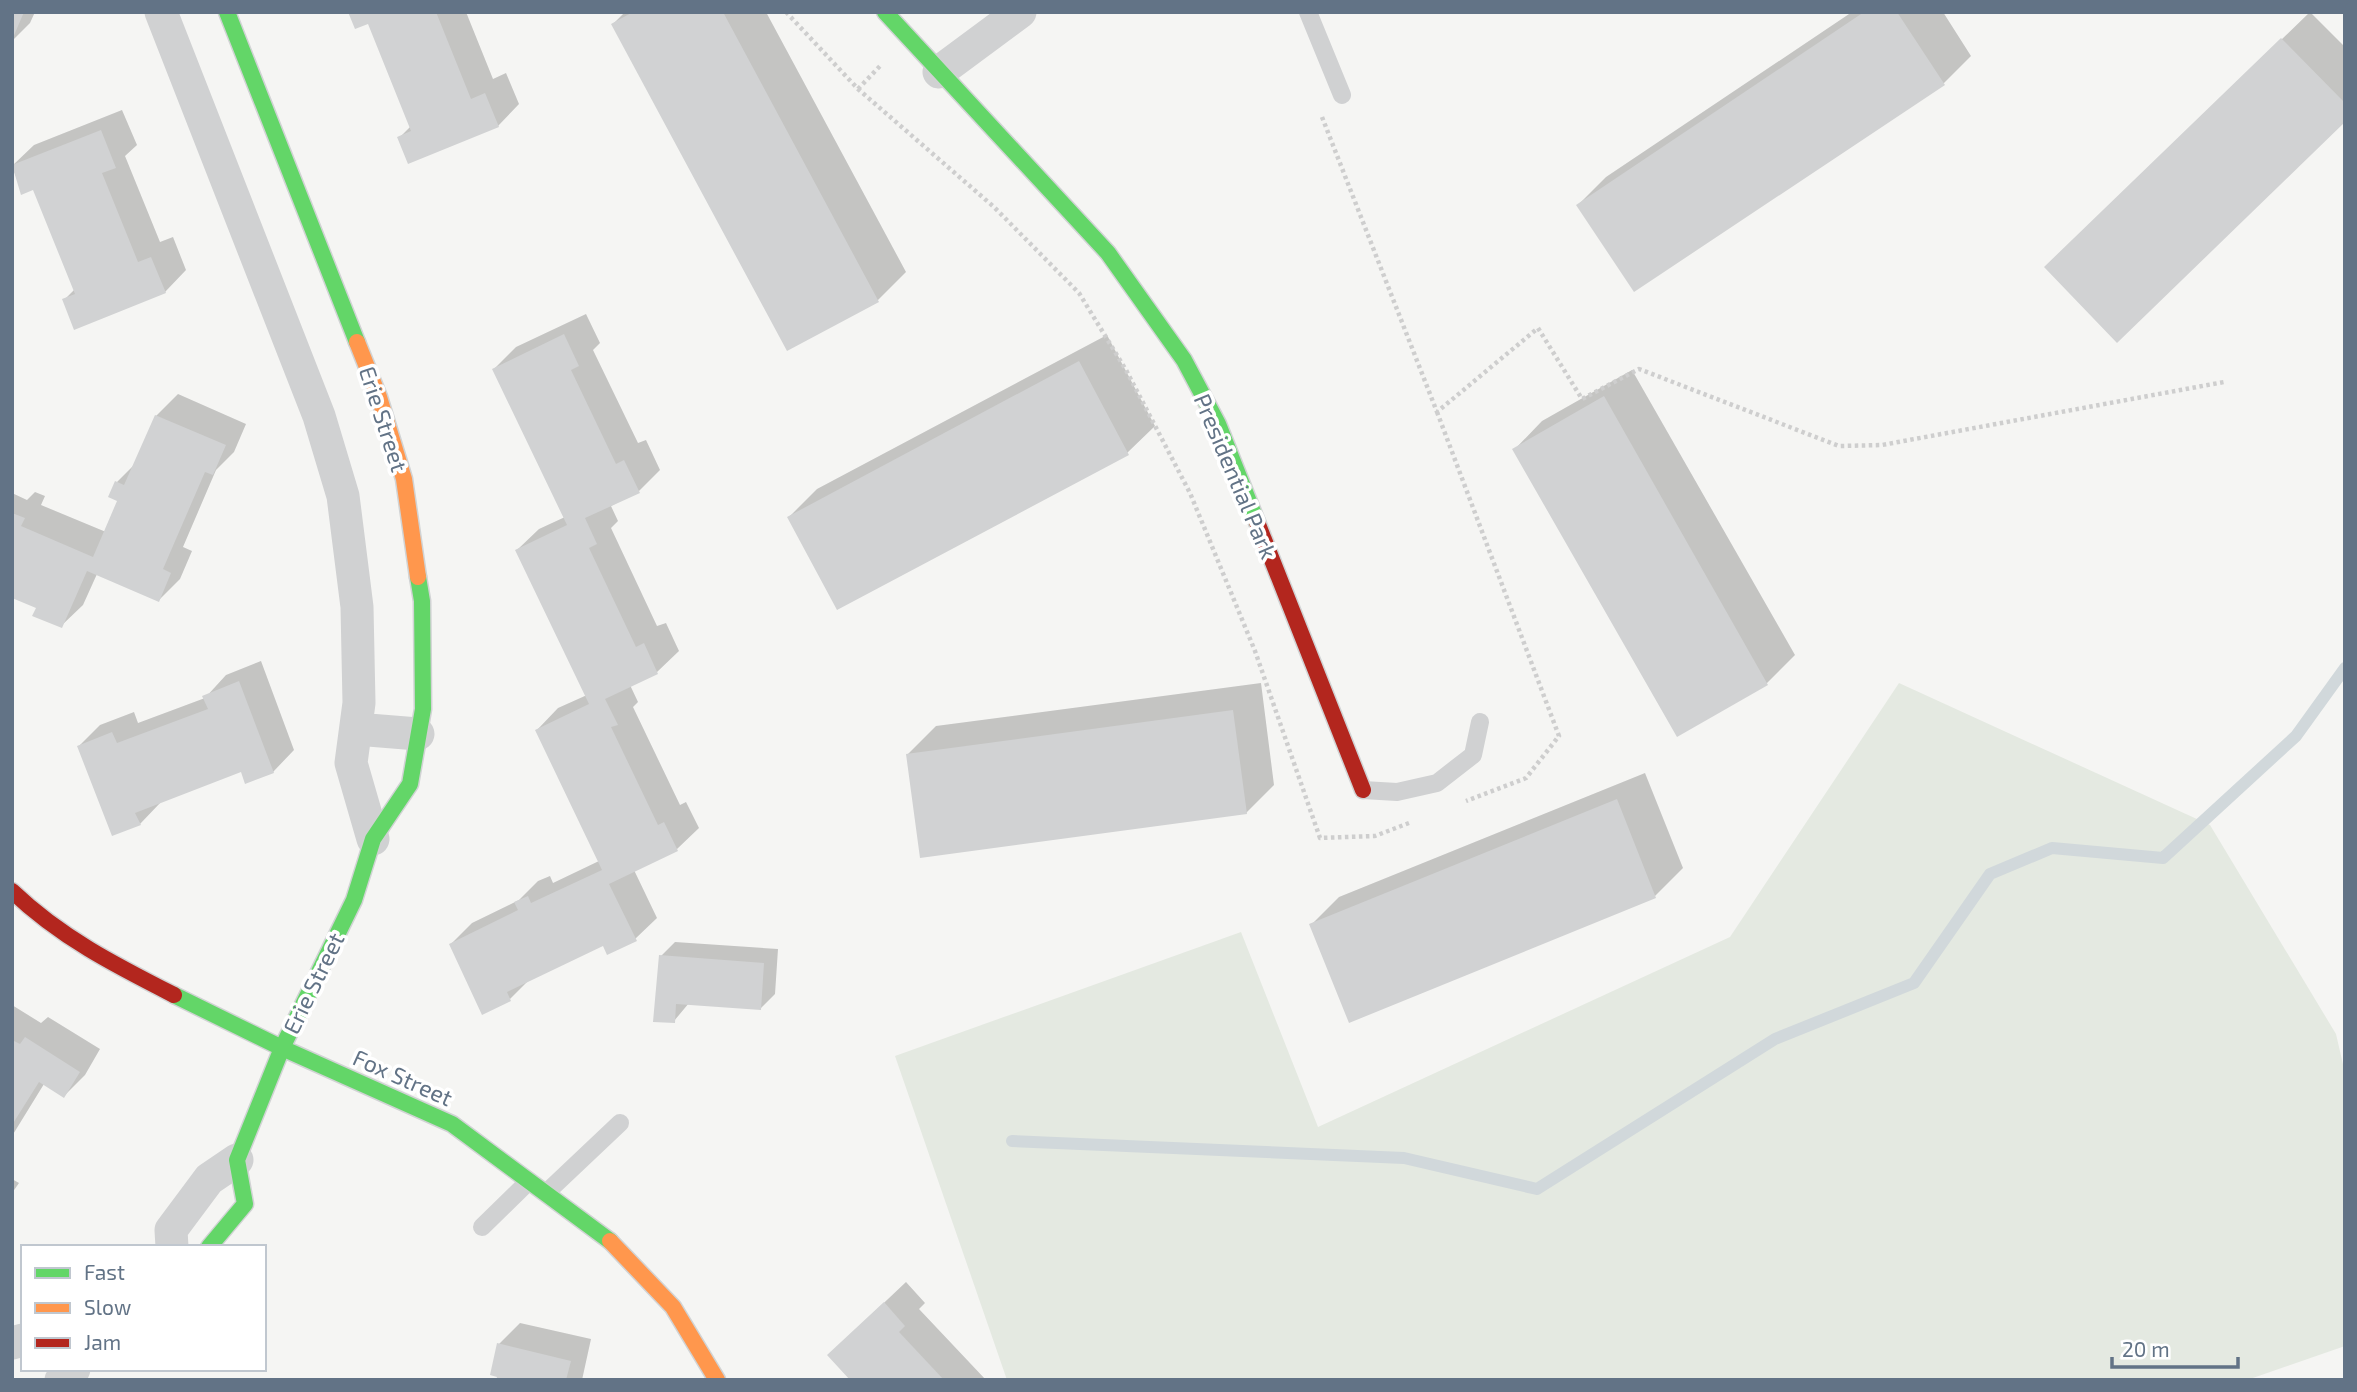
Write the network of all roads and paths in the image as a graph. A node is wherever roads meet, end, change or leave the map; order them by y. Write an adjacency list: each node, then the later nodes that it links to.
1 (161, 12): 11 (street)
2 (227, 12): 12 (street, Erie Street)
3 (885, 12): 6 (street, Presidential Park)
4 (1020, 12): 6 (street)
5 (1308, 12): 7 (lane)
6 (939, 72): 13 (street, Presidential Park)
7 (1342, 95)
8 (1321, 115): 9 (path)
9 (2224, 382)
10 (1480, 722): 13 (lane)
11 (356, 729): 12 (street); 14 (street)
12 (418, 734): 14 (street, Erie Street)
13 (1363, 790)
14 (373, 839): 16 (street, Erie Street)
15 (12, 891): 16 (street, Fox Street)
16 (282, 1048): 18 (street, Erie Street); 19 (street, Fox Street)
17 (620, 1123): 20 (lane)
18 (237, 1160): 22 (street); 23 (street)
19 (530, 1181): 20 (street, Fox Street); 21 (lane)
20 (546, 1194): 24 (street, Fox Street)
21 (482, 1227)
22 (172, 1245)
23 (211, 1245)
24 (717, 1380)

